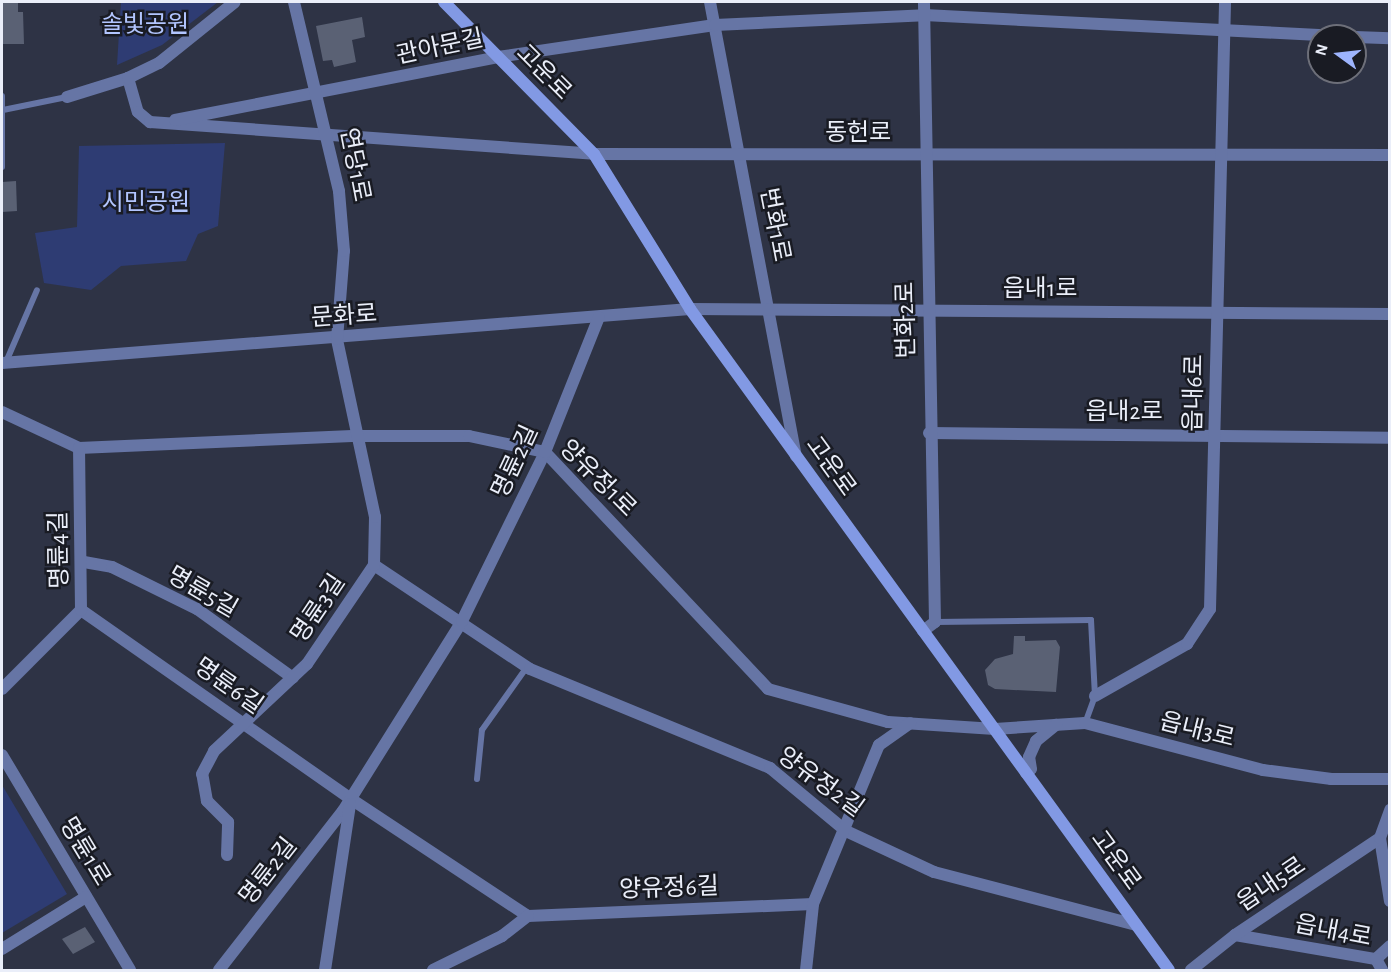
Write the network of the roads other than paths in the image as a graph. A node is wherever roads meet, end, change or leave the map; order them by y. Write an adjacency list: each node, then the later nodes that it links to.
1 (236, 2): 14 (street)
2 (294, 2): 15 (street, 연당1로)
3 (444, 2): 13 (street, 고운로)
4 (710, 2): 8 (street, 번화1로)
5 (924, 2): 7 (street, 번화2로)
6 (1226, 2): 9 (street, 읍내6로)
7 (924, 15): 8 (street, 관아문길); 9 (street, 관아문길); 23 (street, 번화2로)
8 (715, 25): 13 (street, 관아문길); 22 (street, 번화1로)
9 (1225, 30): 10 (street, 관아문길); 24 (street, 읍내6로)
10 (1307, 34)
11 (1367, 37): 12 (street)
12 (1389, 38)
13 (498, 57): 15 (street, 관아문길); 21 (street, 고운로)
14 (128, 78): 17 (street); 19 (street)
15 (317, 94): 19 (street, 관아문길); 20 (street, 연당1로)
16 (2, 96): 18 (lane)
17 (67, 97): 18 (lane)
18 (3, 110): 26 (lane)
19 (159, 123): 20 (street)
20 (328, 135): 21 (street, 동헌로); 34 (street, 연당1로)
21 (594, 154): 22 (street, 동헌로); 28 (street, 고운로)
22 (739, 155): 23 (street, 동헌로); 29 (street, 번화1로)
23 (926, 155): 24 (street, 동헌로); 30 (street, 번화2로)
24 (1222, 155): 25 (street, 동헌로); 31 (street, 읍내6로)
25 (1389, 155)
26 (2, 166)
27 (37, 290): 35 (lane)
28 (690, 309): 29 (street, 읍내1로); 33 (street, 문화로); 43 (street, 고운로)
29 (769, 310): 30 (street, 읍내1로); 43 (street, 번화1로)
30 (928, 310): 31 (street, 읍내1로); 37 (street, 번화2로)
31 (1218, 312): 32 (street, 읍내1로); 38 (street, 읍내6로)
32 (1389, 314)
33 (598, 317): 34 (street, 문화로); 42 (street, 명륜2길)
34 (337, 339): 35 (street, 문화로); 39 (street, 명륜3길)
35 (4, 362)
36 (2, 412): 41 (street, 양유정1로)
37 (929, 433): 38 (street, 읍내2로); 48 (street, 번화2로)
38 (1215, 434): 40 (street, 읍내2로); 53 (street, 읍내6로)
39 (358, 436): 41 (street, 양유정1로); 42 (street, 양유정1로); 45 (street, 명륜3길)
40 (1389, 438)
41 (79, 448): 44 (street, 명륜4길)
42 (545, 452): 47 (street, 명륜2길); 54 (street, 양유정1로)
43 (796, 456): 49 (street, 고운로)
44 (84, 562): 46 (street, 명륜4길); 51 (street, 명륜5길)
45 (374, 565): 47 (street); 51 (street, 명륜3길)
46 (81, 610): 52 (street, 명륜4길); 57 (street, 명륜6길)
47 (462, 621): 50 (street, 양유정2길); 63 (street, 명륜2길)
48 (935, 622): 49 (street); 53 (lane)
49 (923, 631): 58 (street, 고운로)
50 (527, 667): 61 (lane); 65 (street, 양유정2길)
51 (293, 678): 57 (street, 명륜3길)
52 (2, 689)
53 (1095, 696): 56 (lane)
54 (910, 723): 58 (street, 양유정1로); 65 (street)
55 (1061, 723): 56 (street, 읍내3로); 58 (street, 읍내3로); 60 (street)
56 (1085, 723): 62 (street, 읍내3로)
57 (244, 724): 63 (street, 명륜6길); 67 (street, 명륜3길)
58 (994, 729): 60 (street, 고운로)
59 (2, 755): 68 (street, 명륜1로)
60 (1026, 773): 72 (street, 고운로)
61 (477, 779)
62 (1389, 779)
63 (351, 799): 71 (street); 78 (street, 명륜2길); 79 (street, 명륜2길)
64 (1389, 810): 66 (street)
65 (846, 831): 70 (street); 72 (street, 양유정2길)
66 (1380, 838): 69 (street); 73 (street, 읍내5로)
67 (227, 855)
68 (86, 897): 75 (street); 77 (street, 명륜1로)
69 (1389, 901)
70 (813, 904): 71 (street, 양유정6길); 81 (street)
71 (528, 916): 80 (street)
72 (1136, 925): 82 (street, 고운로)
73 (1234, 935): 76 (street, 읍내4로); 83 (street, 읍내5로)
74 (1389, 946): 76 (street)
75 (2, 949)
76 (1376, 959): 84 (street, 읍내4로)
77 (130, 970)
78 (219, 970)
79 (326, 970)
80 (433, 970)
81 (806, 970)
82 (1169, 970)
83 (1191, 970)
84 (1382, 970)

